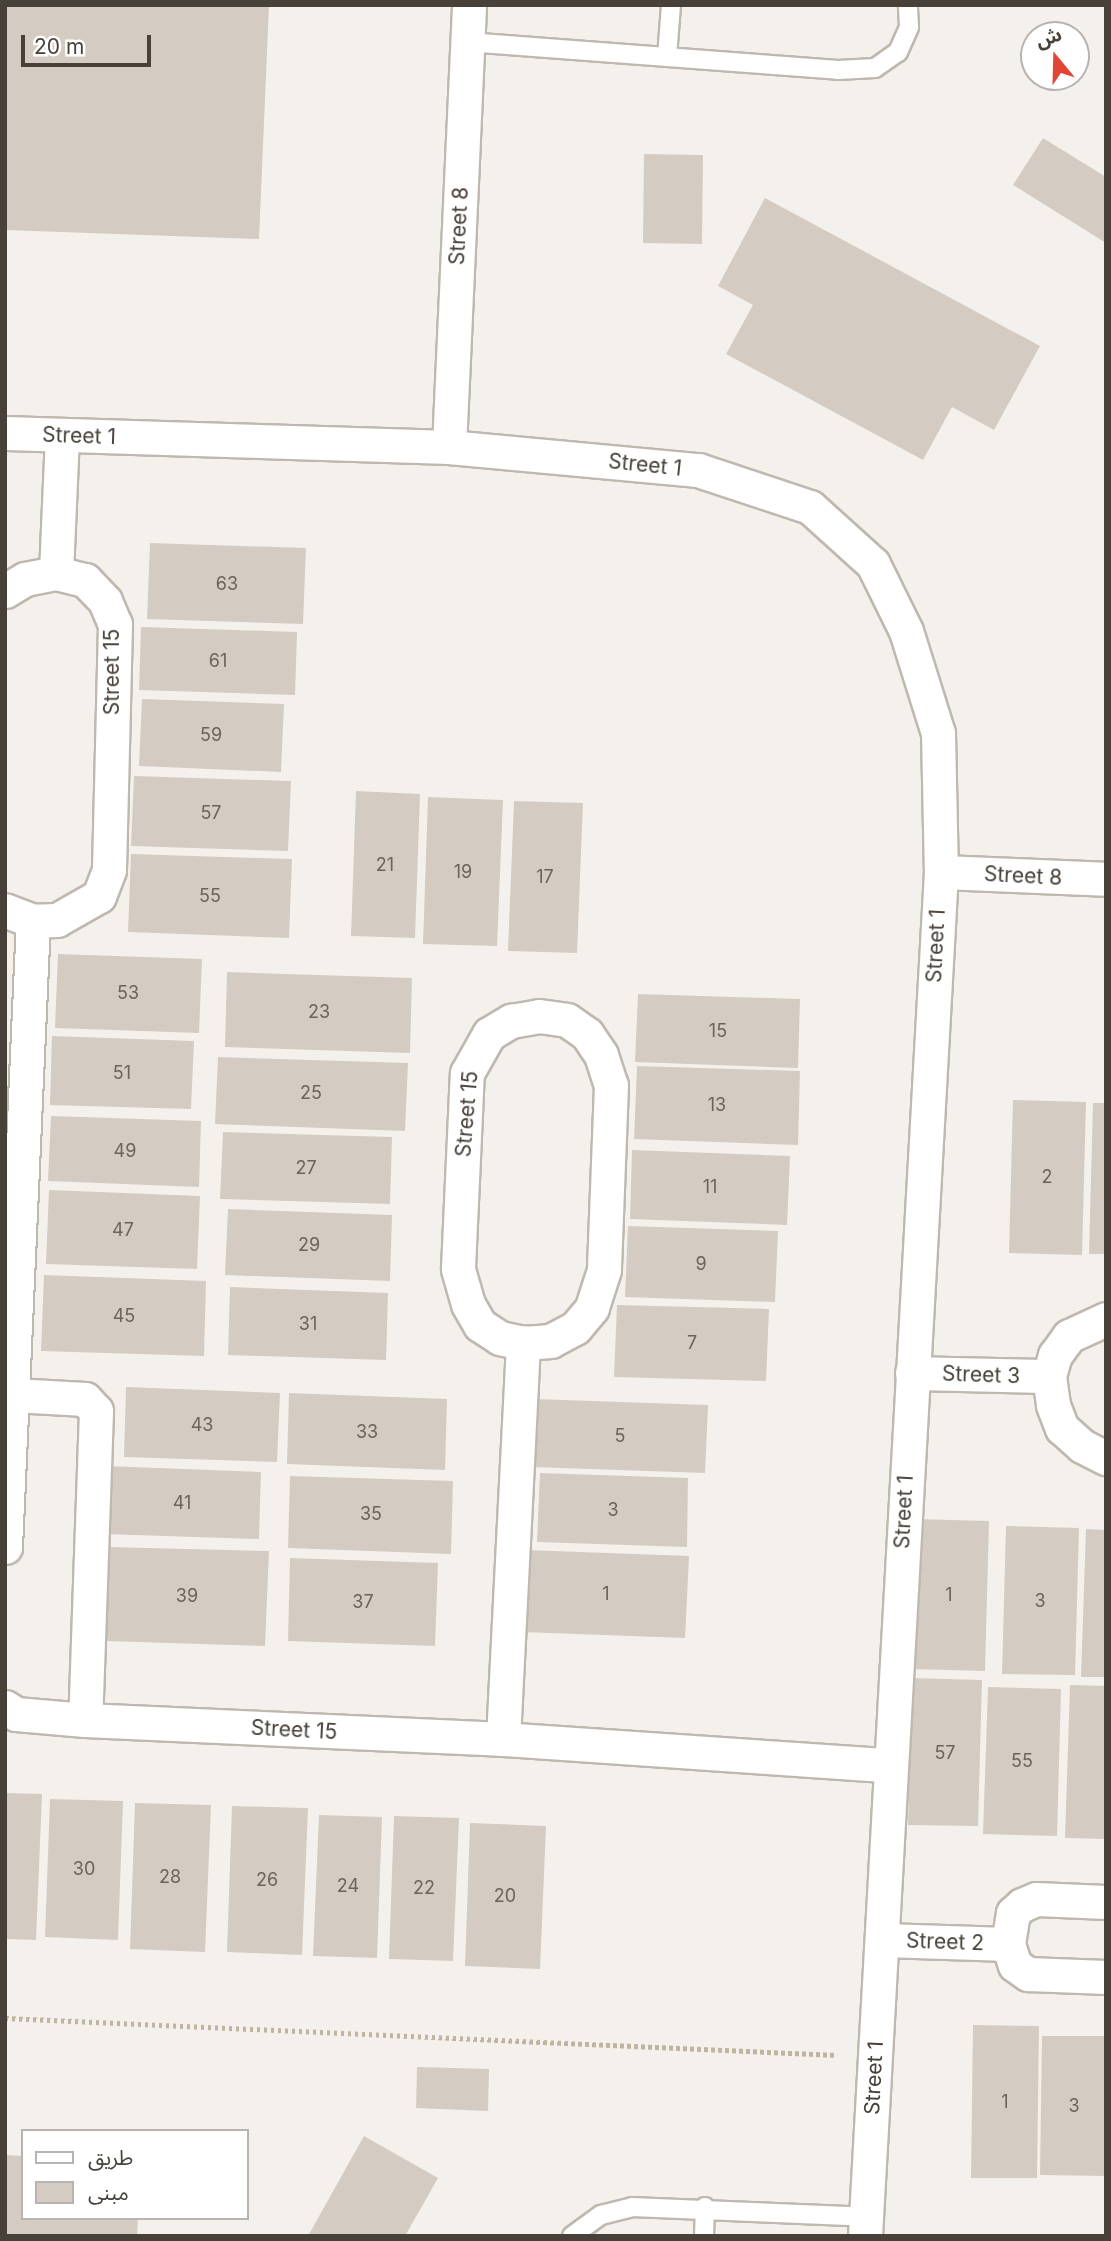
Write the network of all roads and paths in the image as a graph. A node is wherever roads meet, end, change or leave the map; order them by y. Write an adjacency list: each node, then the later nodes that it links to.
1 (468, 5): 4 (street, Street 8)
2 (671, 5): 5 (lane)
3 (908, 5): 5 (lane)
4 (467, 42): 5 (lane); 8 (street, Street 8)
5 (667, 57)
6 (5, 433): 7 (street, Street 1)
7 (62, 436): 8 (street, Street 1); 9 (street)
8 (449, 447): 11 (street, Street 1)
9 (56, 573): 10 (street); 13 (street, Street 15)
10 (5, 591)
11 (941, 872): 12 (street, Street 8); 16 (street, Street 1)
12 (1106, 879)
13 (19, 915): 18 (street, Street 15)
14 (1106, 1319): 17 (street, Street 3)
15 (523, 1343): 15 (street, Street 15); 23 (street)
16 (912, 1373): 17 (street, Street 3); 24 (street, Street 1)
17 (1049, 1376): 19 (street, Street 3)
18 (13, 1395): 20 (street, Street 15); 22 (street)
19 (1106, 1458)
20 (5, 1547)
21 (5, 1707): 22 (street, Street 15)
22 (85, 1720): 23 (street, Street 15)
23 (503, 1739): 24 (street, Street 15)
24 (889, 1765): 26 (street, Street 1)
25 (1106, 1902): 27 (street, Street 2)
26 (883, 1940): 27 (street, Street 2); 30 (street, Street 1)
27 (1008, 1944): 28 (street, Street 2)
28 (1106, 1977)
29 (5, 2018): 30 (path)
30 (876, 2056): 32 (street, Street 1)
31 (705, 2207): 32 (lane); 33 (lane); 34 (lane)
32 (865, 2226)
33 (572, 2236)
34 (704, 2236)

